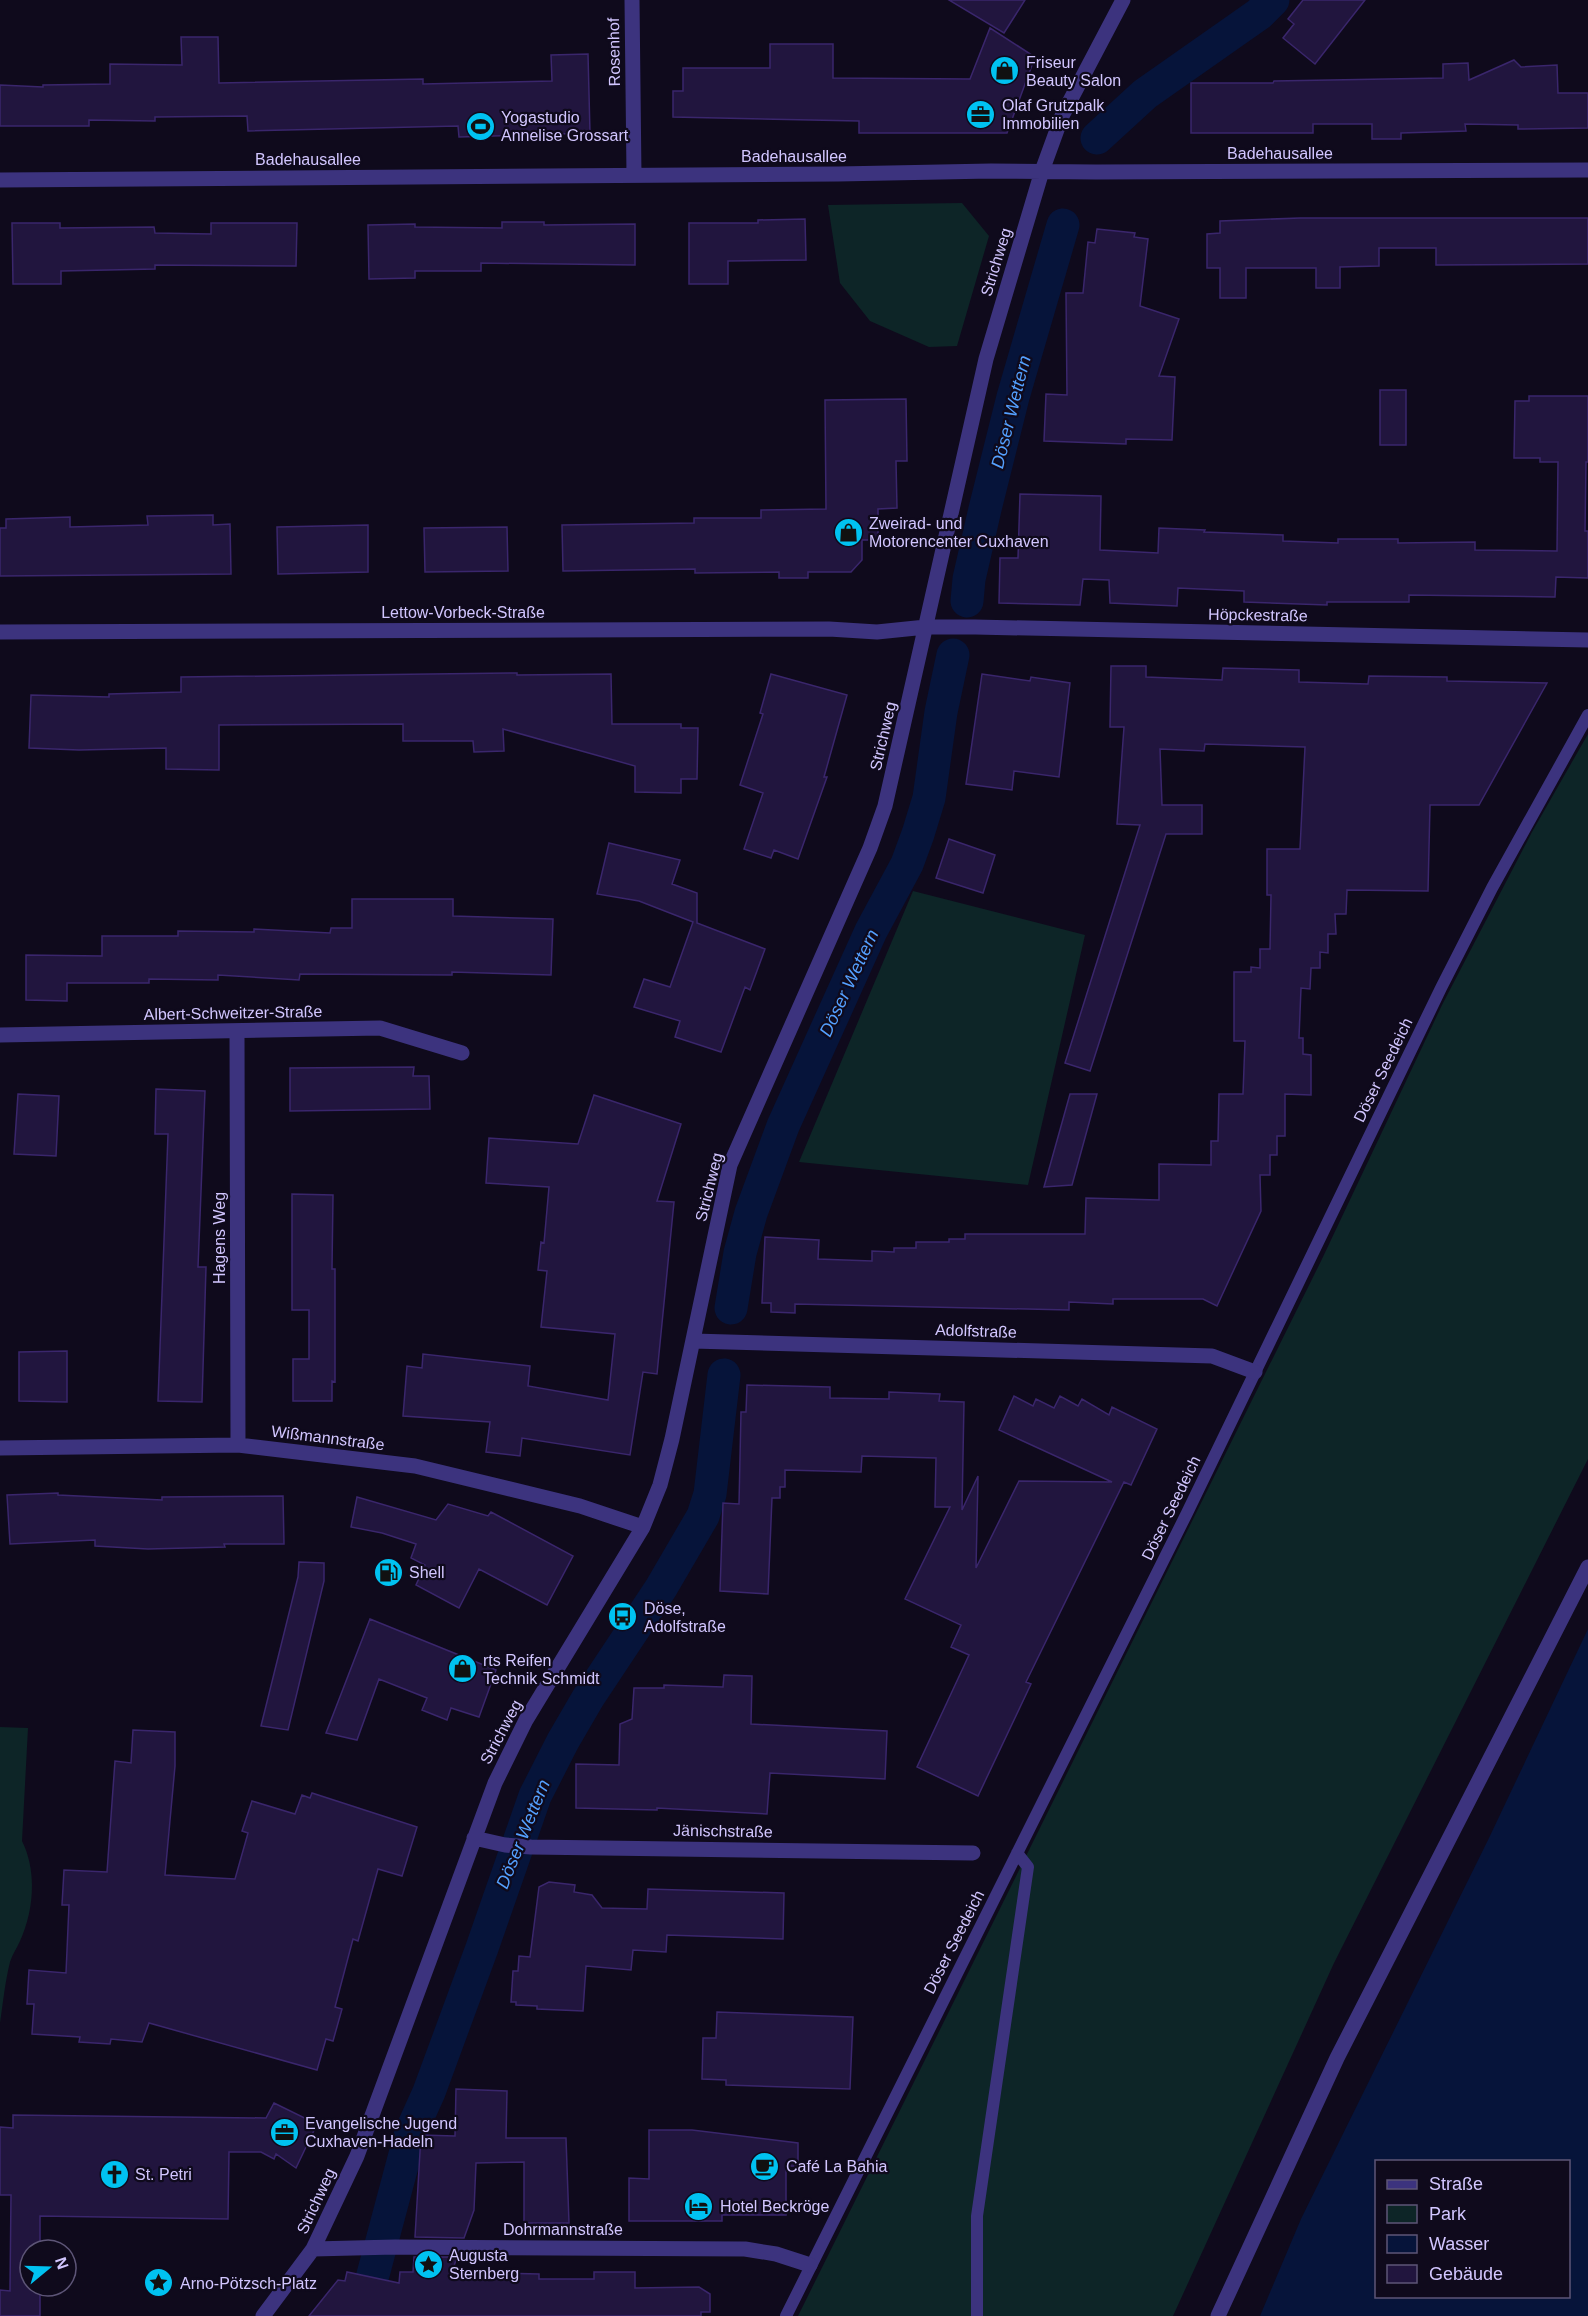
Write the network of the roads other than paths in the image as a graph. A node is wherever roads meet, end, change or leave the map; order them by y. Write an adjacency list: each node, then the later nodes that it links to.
1 (632, 0): 5 (street, Rosenhof)
2 (1123, 0): 4 (street, Strichweg)
3 (1588, 170): 4 (street, Badehausallee)
4 (1042, 171): 5 (street, Badehausallee); 7 (street, Strichweg)
5 (634, 175): 6 (street, Badehausallee)
6 (0, 180)
7 (926, 627): 8 (street, Lettow-Vorbeck-Straße); 9 (street, Höpckestraße); 14 (street, Strichweg)
8 (0, 632)
9 (1588, 640)
10 (1588, 715): 15 (lane, Döser Seedeich)
11 (237, 1031): 12 (street, Albert-Schweitzer-Straße); 13 (street, Albert-Schweitzer-Straße); 16 (street, Hagens Weg)
12 (0, 1035)
13 (462, 1053)
14 (693, 1341): 15 (street, Adolfstraße); 18 (street, Strichweg)
15 (1255, 1372): 22 (lane, Döser Seedeich)
16 (238, 1445): 17 (street, Wißmannstraße); 18 (street, Wißmannstraße)
17 (0, 1448)
18 (643, 1527): 20 (street, Strichweg)
19 (1588, 1567): 28 (street)
20 (474, 1838): 21 (street, Jänischstraße); 23 (street, Strichweg)
21 (973, 1853)
22 (1017, 1853): 24 (lane, Döser Seedeich); 27 (lane)
23 (313, 2249): 24 (street, Dohrmannstraße); 25 (street, Strichweg)
24 (810, 2265): 26 (lane, Döser Seedeich)
25 (263, 2316)
26 (786, 2316)
27 (977, 2316)
28 (1218, 2316)

